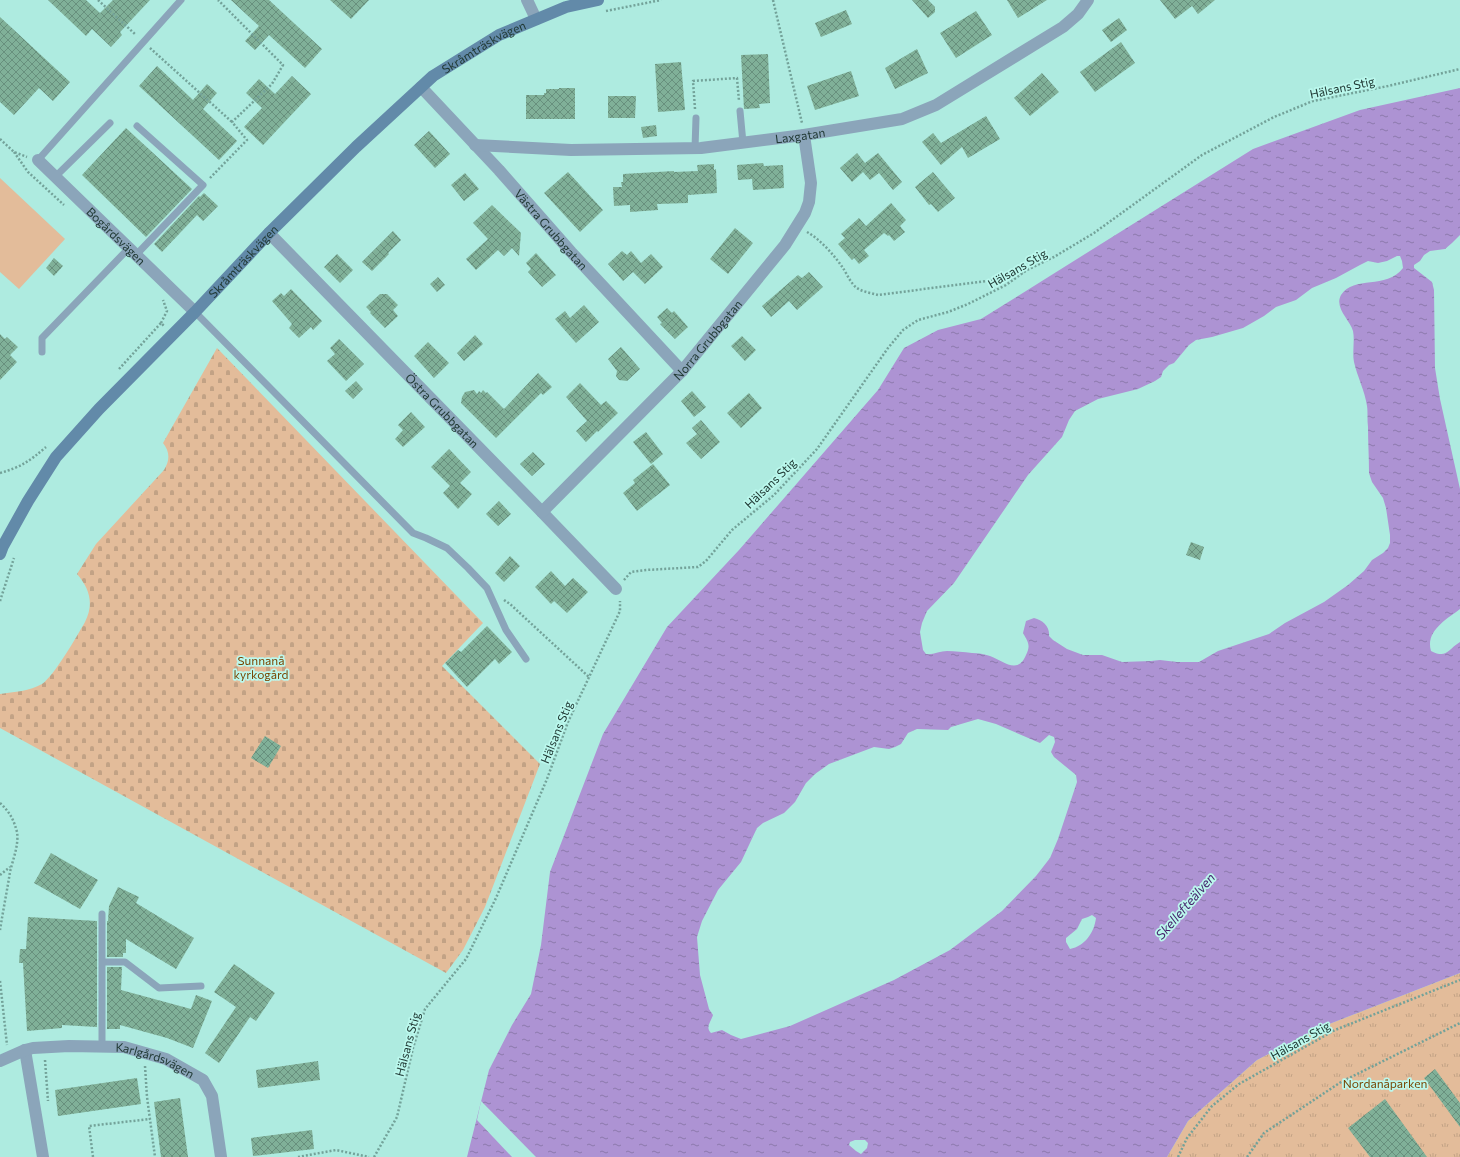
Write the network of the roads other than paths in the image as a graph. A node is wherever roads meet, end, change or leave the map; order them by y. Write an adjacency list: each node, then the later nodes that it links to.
1 (181, 0): 15 (lane)
2 (527, 0): 5 (street, Skråmträskvägen)
3 (598, 0): 5 (main road, Skråmträskvägen)
4 (1088, 0): 11 (street, Laxgatan)
5 (536, 19): 6 (main road, Skråmträskvägen)
6 (421, 87): 13 (street, Västra Grubbgatan); 17 (main road, Skråmträskvägen)
7 (740, 111): 12 (lane)
8 (696, 118): 14 (lane)
9 (110, 123): 16 (lane)
10 (137, 126): 18 (lane)
11 (804, 135): 12 (street, Laxgatan); 21 (street, Norra Grubbgatan)
12 (743, 143): 14 (street, Laxgatan)
13 (475, 145): 14 (street, Laxgatan); 21 (street, Västra Grubbgatan)
14 (695, 148)
15 (38, 160): 16 (street, Bogårdsvägen)
16 (55, 177): 18 (street, Bogårdsvägen)
17 (269, 233): 19 (main road, Skråmträskvägen); 22 (street, Östra Grubbgatan)
18 (132, 252): 19 (street, Bogårdsvägen); 20 (lane)
19 (195, 312): 23 (main road, Skråmträskvägen); 25 (lane)
20 (42, 352)
21 (682, 371): 22 (street, Norra Grubbgatan)
22 (542, 512): 24 (street, Östra Grubbgatan)
23 (0, 554)
24 (616, 589)
25 (526, 659)
26 (102, 914): 27 (lane)
27 (102, 962): 28 (lane); 29 (lane)
28 (201, 986)
29 (102, 1047): 30 (street, Karlgårdsvägen); 33 (street, Karlgårdsvägen)
30 (25, 1050): 31 (street, Karlgårdsvägen); 32 (street)
31 (4, 1060)
32 (43, 1157)
33 (220, 1157)

